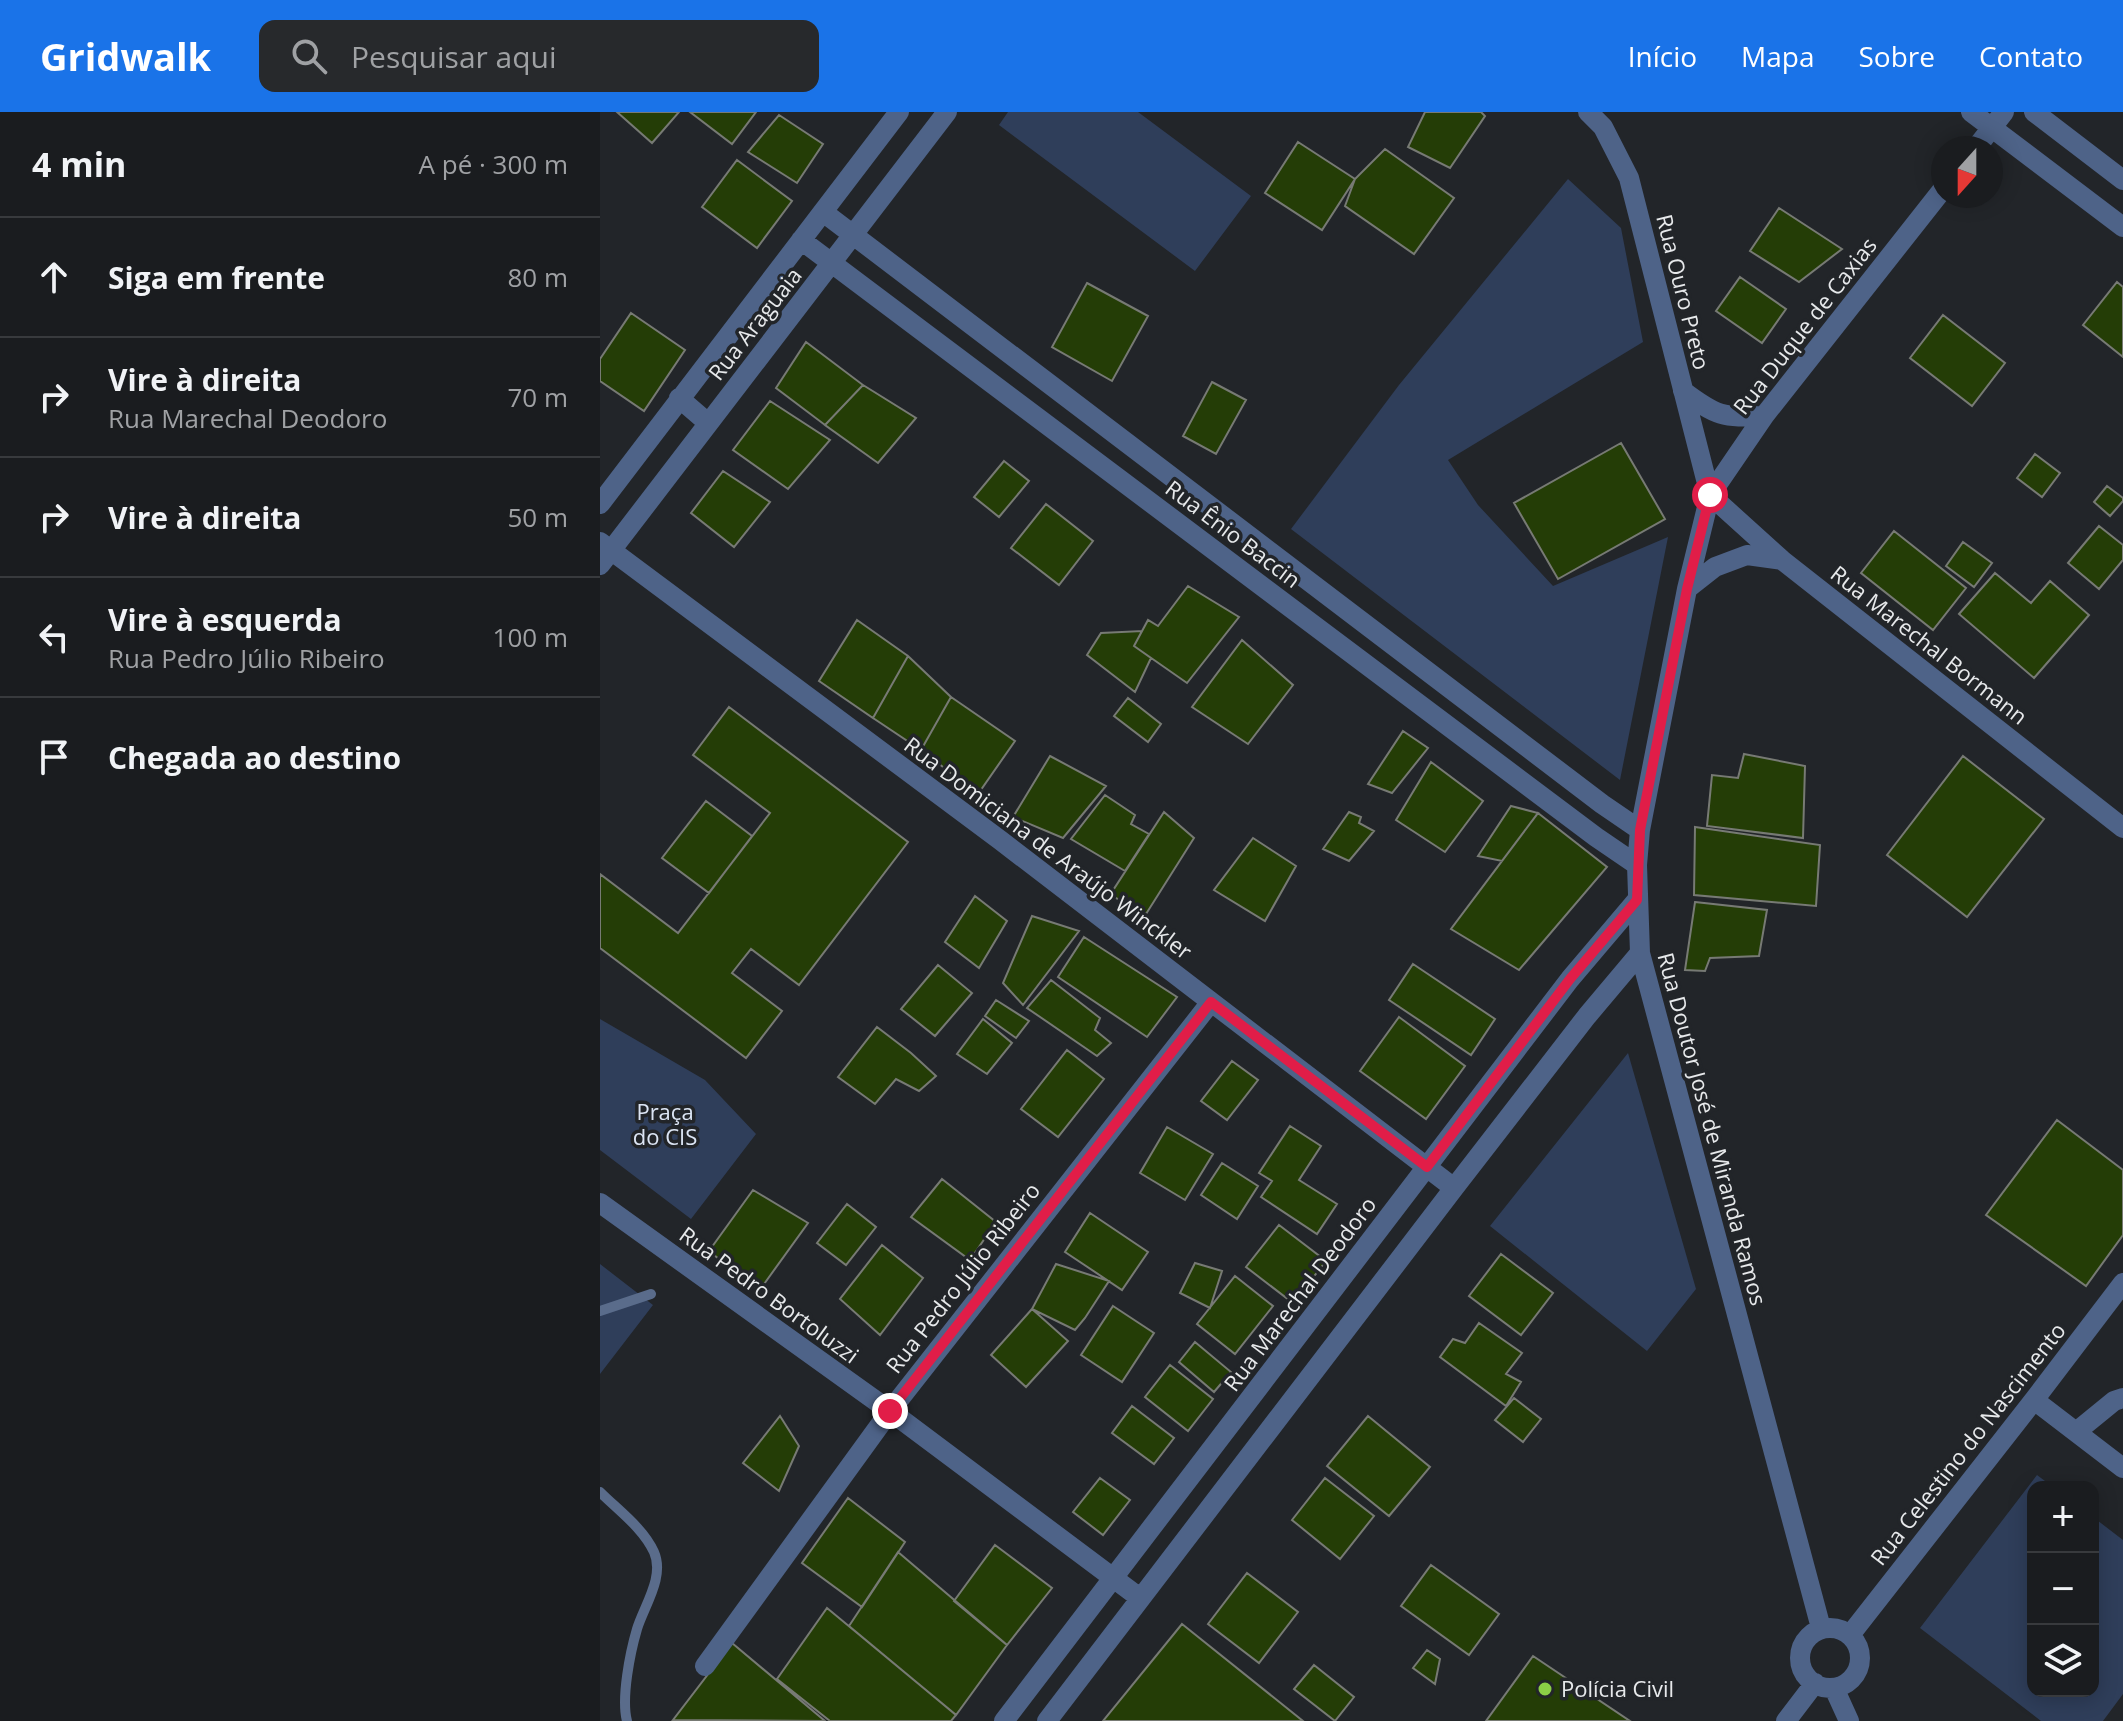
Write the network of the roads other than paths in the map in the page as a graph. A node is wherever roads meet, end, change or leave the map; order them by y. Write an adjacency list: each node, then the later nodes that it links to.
1 (899, 112): 10 (street, Rua Araguaia)
2 (947, 112): 12 (street, Rua Araguaia)
3 (1588, 112): 17 (street, Rua Ouro Preto)
4 (1971, 112): 6 (street)
5 (2034, 112): 8 (street)
6 (1998, 120): 7 (street); 11 (street)
7 (1985, 136)
8 (2123, 180)
9 (1931, 204): 19 (street, Rua Duque de Caxias)
10 (823, 212): 12 (street, Rua Ênio Baccin); 13 (street, Rua Araguaia)
11 (2123, 227)
12 (853, 234): 14 (street, Rua Araguaia); 15 (street, Rua Ênio Baccin)
13 (801, 240): 14 (street, Rua Ênio Baccin); 18 (street, Rua Araguaia)
14 (831, 263): 16 (street, Rua Ênio Baccin); 20 (street, Rua Araguaia)
15 (1016, 358): 16 (street); 21 (street, Rua Ênio Baccin)
16 (996, 387): 23 (street, Rua Ênio Baccin)
17 (1683, 391): 19 (street); 22 (street, Rua Ouro Preto)
18 (679, 398): 20 (street); 24 (street, Rua Araguaia)
19 (1764, 416): 22 (street, Rua Duque de Caxias)
20 (708, 423): 25 (street, Rua Araguaia)
21 (1168, 474): 23 (street); 27 (street, Rua Ênio Baccin)
22 (1710, 495): 26 (street, Rua Marechal Bormann); 28 (street, Rua Doutor José de Miranda Ramos)
23 (1149, 501): 29 (street, Rua Ênio Baccin)
24 (600, 504)
25 (603, 552): 37 (street, Rua Domiciana de Araújo Winckler)
26 (1782, 560): 28 (street); 32 (street, Rua Marechal Bormann)
27 (1309, 581): 29 (street); 30 (street, Rua Ênio Baccin)
28 (1687, 589): 33 (street, Rua Doutor José de Miranda Ramos)
29 (1289, 607): 31 (street, Rua Ênio Baccin)
30 (1443, 683): 31 (street); 33 (street, Rua Ênio Baccin)
31 (1424, 708): 34 (street, Rua Ênio Baccin)
32 (2123, 828)
33 (1640, 830): 34 (street, Rua Doutor José de Miranda Ramos)
34 (1637, 865): 35 (street, Rua Doutor José de Miranda Ramos)
35 (1637, 900): 36 (street, Rua Doutor José de Miranda Ramos); 38 (street, Rua Marechal Deodoro)
36 (1640, 953): 39 (street); 51 (street, Rua Doutor José de Miranda Ramos)
37 (1211, 1002): 38 (street, Rua Domiciana de Araújo Winckler); 46 (street, Rua Pedro Júlio Ribeiro)
38 (1427, 1167): 39 (street, Rua Domiciana de Araújo Winckler); 42 (street, Rua Marechal Deodoro)
39 (1454, 1188): 43 (street)
40 (600, 1203): 46 (street, Rua Pedro Bortoluzzi)
41 (2123, 1283): 45 (street, Rua Celestino do Nascimento)
42 (1292, 1344): 43 (street); 49 (street, Rua Marechal Deodoro)
43 (1318, 1366): 50 (street)
44 (2123, 1398): 47 (street)
45 (2034, 1400): 47 (street); 52 (street, Rua Celestino do Nascimento)
46 (890, 1411): 49 (street, Rua Pedro Bortoluzzi); 53 (street, Rua Pedro Júlio Ribeiro)
47 (2076, 1432): 48 (street)
48 (2123, 1468)
49 (1114, 1577): 50 (street, Rua Pedro Bortoluzzi); 55 (street, Rua Marechal Deodoro)
50 (1140, 1598): 56 (street)
51 (1821, 1628): 52 (street); 54 (street)
52 (1850, 1635): 54 (street)
53 (705, 1666)
54 (1825, 1686): 57 (street); 58 (street)
55 (1004, 1721)
56 (1047, 1721)
57 (1786, 1721)
58 (1849, 1721)

